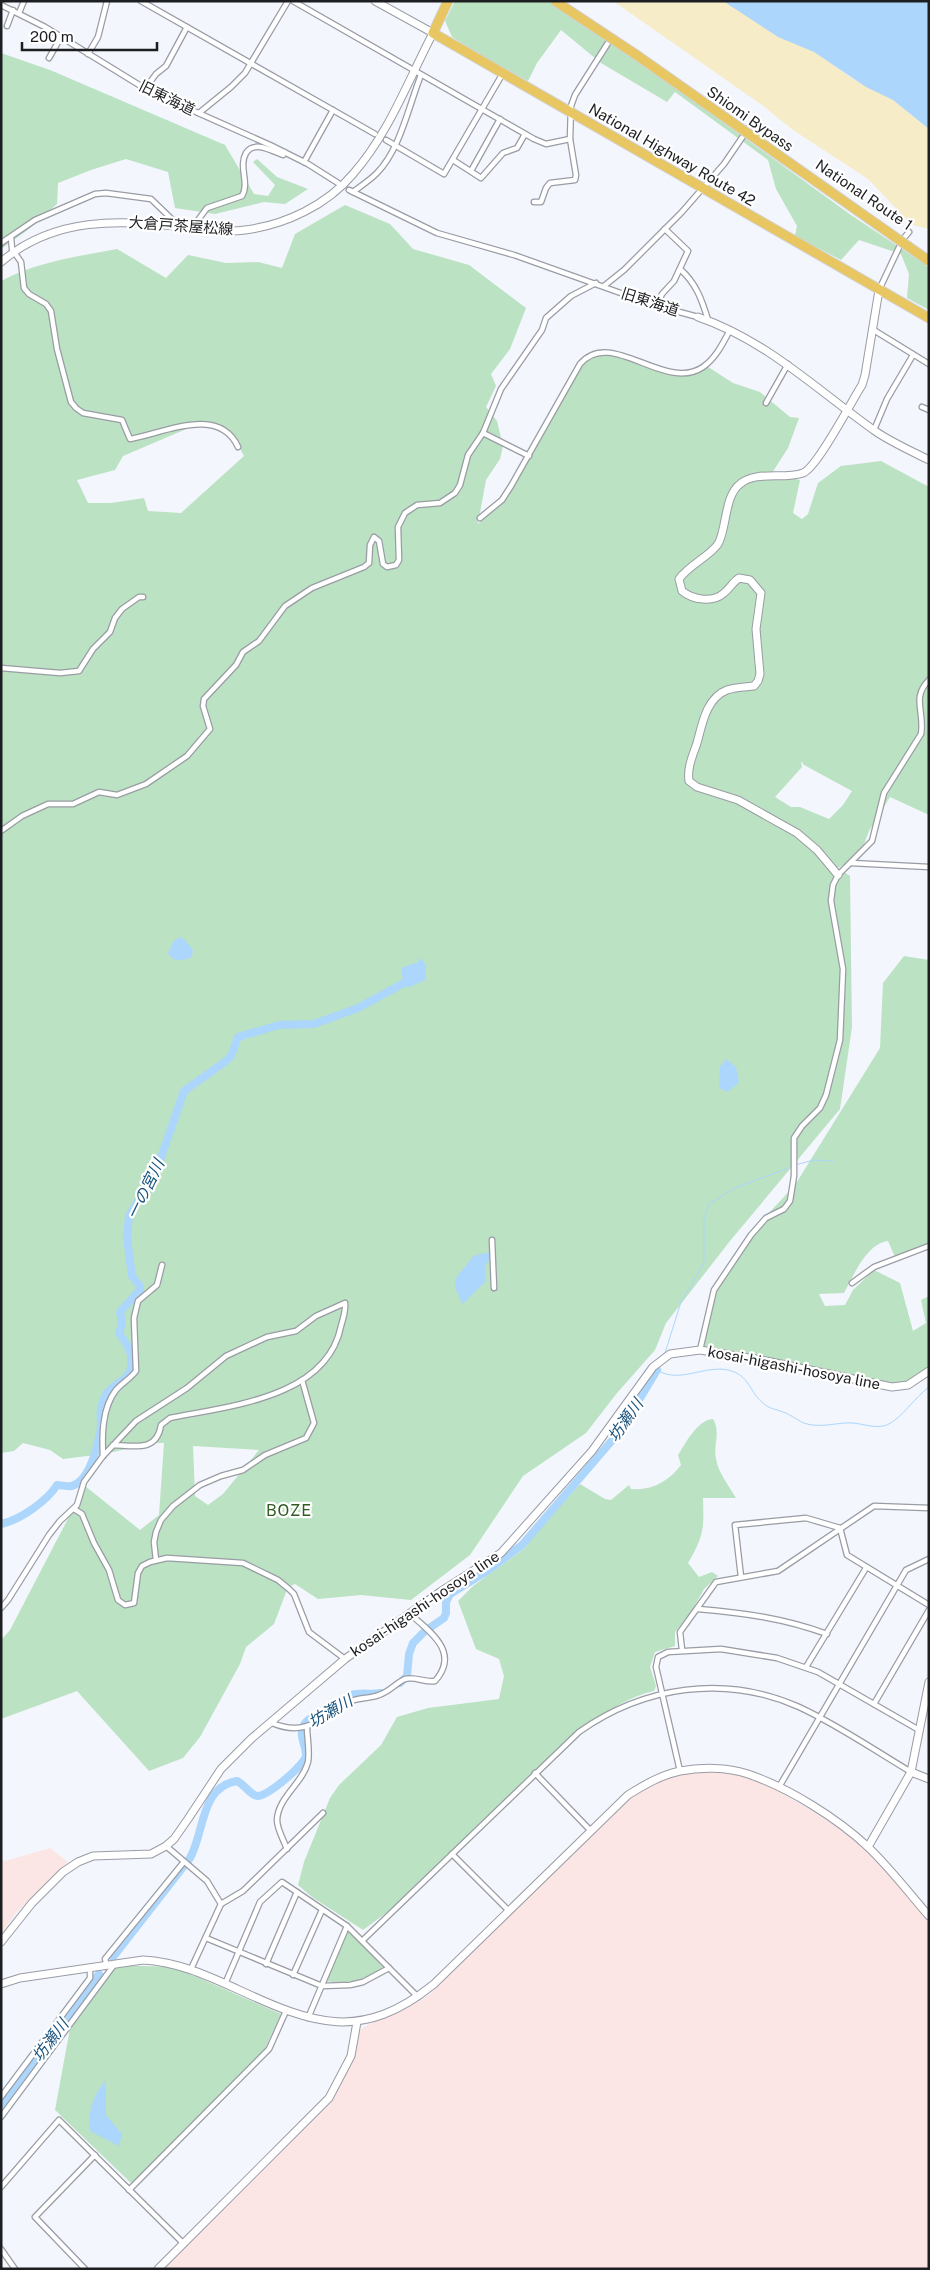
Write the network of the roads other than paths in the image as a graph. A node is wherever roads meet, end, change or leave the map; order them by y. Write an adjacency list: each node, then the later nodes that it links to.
1 (24, 1): 12 (street)
2 (107, 1): 18 (street)
3 (142, 1): 14 (street)
4 (288, 1): 20 (street)
5 (294, 1): 21 (street)
6 (375, 1): 15 (street)
7 (448, 1): 15 (highway)
8 (555, 1): 51 (highway, Shiomi Bypass, bridge)
9 (563, 1): 30 (highway, National Route 1)
10 (1, 5): 11 (street, 旧東海道)
11 (13, 10): 12 (street, 旧東海道); 13 (street)
12 (19, 13): 16 (street, 旧東海道)
13 (7, 26)
14 (188, 27): 20 (street); 24 (street)
15 (433, 33): 21 (street, 大倉戸茶屋松線); 22 (highway, National Highway Route 42)
16 (61, 37): 18 (street, 旧東海道); 19 (street)
17 (608, 43): 28 (street)
18 (88, 54): 24 (street, 旧東海道)
19 (49, 58)
20 (252, 63): 26 (street); 27 (street)
21 (414, 70): 23 (street); 44 (street, 大倉戸茶屋松線)
22 (503, 73): 25 (street); 28 (highway, National Highway Route 42)
23 (421, 74): 25 (street); 35 (street)
24 (145, 89): 27 (street, 旧東海道)
25 (481, 108): 29 (street); 37 (street)
26 (333, 110): 31 (street); 38 (street)
27 (199, 113): 36 (street, 旧東海道)
28 (572, 115): 33 (street); 41 (highway, National Highway Route 42)
29 (500, 119): 32 (street); 39 (street)
30 (748, 128): 41 (street); 46 (highway, National Route 1)
31 (376, 134)
32 (525, 134): 33 (street); 39 (street)
33 (570, 138): 42 (street)
34 (386, 140): 35 (street)
35 (396, 145): 37 (street); 54 (street, 旧東海道)
36 (284, 152): 38 (street, 旧東海道); 44 (street)
37 (453, 160): 39 (street)
38 (304, 162): 40 (street, 旧東海道)
39 (471, 171)
40 (338, 183)
41 (702, 188): 45 (street); 56 (highway, National Highway Route 42)
42 (534, 202)
43 (180, 226): 44 (street, 大倉戸茶屋松線); 47 (street); 49 (street, 大倉戸茶屋松線)
44 (192, 228)
45 (665, 230): 53 (street); 55 (street)
46 (906, 235): 50 (highway, National Route 1); 56 (street)
47 (11, 237): 48 (street); 49 (street)
48 (1, 243)
49 (15, 252): 52 (street, 大倉戸茶屋松線); 72 (street)
50 (929, 256)
51 (929, 261)
52 (1, 262)
53 (680, 269): 57 (street); 60 (street)
54 (596, 283): 55 (street, 旧東海道); 71 (street)
55 (604, 286): 57 (street, 旧東海道)
56 (879, 290): 59 (highway, National Highway Route 42); 61 (street)
57 (657, 306): 58 (street, 旧東海道)
58 (698, 317): 60 (street, 旧東海道)
59 (929, 318)
60 (708, 320): 62 (street, 旧東海道)
61 (872, 329): 63 (street); 68 (street)
62 (730, 330): 64 (street, 旧東海道); 73 (street)
63 (913, 355): 65 (street); 70 (street)
64 (788, 364): 66 (street); 68 (street, 旧東海道)
65 (929, 364)
66 (766, 403)
67 (922, 407): 69 (street)
68 (847, 409): 70 (street, 旧東海道); 82 (street)
69 (929, 410)
70 (874, 430): 74 (street, 旧東海道)
71 (483, 433): 73 (street); 79 (street)
72 (238, 448)
73 (529, 456): 75 (street)
74 (929, 460)
75 (480, 518)
76 (143, 597): 77 (street)
77 (1, 668)
78 (929, 680): 80 (street)
79 (1, 831)
80 (852, 863): 81 (street); 82 (street)
81 (929, 867)
82 (838, 874): 88 (street)
83 (492, 1240): 87 (street)
84 (929, 1246): 86 (street)
85 (162, 1265): 92 (street)
86 (852, 1282)
87 (494, 1288)
88 (700, 1350): 89 (street, kosai-higashi-hosoya line); 105 (street, kosai-higashi-hosoya line)
89 (929, 1371)
90 (302, 1380): 91 (street); 91 (street); 97 (street)
91 (113, 1445): 92 (street)
92 (103, 1456): 94 (street)
93 (929, 1508): 95 (street)
94 (74, 1509): 97 (street); 102 (street)
95 (840, 1528): 98 (street); 99 (street); 99 (street)
96 (929, 1559): 100 (street)
97 (156, 1560): 108 (street)
98 (866, 1568): 100 (street); 106 (street)
99 (741, 1578): 103 (street)
100 (897, 1586): 101 (street); 111 (street)
101 (929, 1605)
102 (1, 1608)
103 (698, 1609): 106 (street); 107 (street)
104 (929, 1610): 113 (street)
105 (409, 1614): 108 (street, kosai-higashi-hosoya line); 116 (street)
106 (827, 1634): 109 (street)
107 (682, 1650): 109 (street); 112 (street)
108 (345, 1659): 115 (street, kosai-higashi-hosoya line)
109 (806, 1667): 111 (street)
110 (929, 1682): 117 (street)
111 (840, 1684): 113 (street); 114 (street)
112 (662, 1693): 114 (street); 118 (street); 120 (street)
113 (874, 1704): 117 (street)
114 (819, 1718): 119 (street); 122 (street)
115 (272, 1723): 116 (street); 125 (street, kosai-higashi-hosoya line)
116 (307, 1726): 127 (street)
117 (919, 1730): 119 (street)
118 (680, 1771): 122 (street); 124 (street)
119 (911, 1772): 121 (street); 126 (street)
120 (535, 1773): 124 (street); 128 (street)
121 (929, 1779)
122 (778, 1787): 126 (street)
123 (323, 1813): 127 (street)
124 (590, 1830): 133 (street)
125 (166, 1846): 129 (street); 138 (street, kosai-higashi-hosoya line)
126 (868, 1847): 134 (street)
127 (287, 1849): 131 (street)
128 (452, 1854): 133 (street); 137 (street)
129 (183, 1863): 131 (street); 141 (street)
130 (297, 1892): 132 (street); 139 (street); 140 (street)
131 (221, 1904): 136 (street)
132 (322, 1910): 135 (street); 145 (street)
133 (509, 1911): 149 (street)
134 (928, 1911)
135 (347, 1926): 137 (street); 148 (street)
136 (206, 1938): 139 (street); 144 (street)
137 (363, 1940): 142 (street)
138 (1, 1942)
139 (239, 1952): 140 (street); 147 (street)
140 (266, 1964): 145 (street)
141 (110, 1966): 143 (street); 144 (street); 154 (street)
142 (389, 1968): 148 (street); 149 (street)
143 (90, 1969): 146 (street); 153 (street)
144 (192, 1969): 147 (street)
145 (293, 1975): 148 (street)
146 (1, 1984)
147 (225, 1984): 150 (street)
148 (322, 1986): 151 (street)
149 (418, 1997): 152 (street)
150 (286, 2011): 151 (street); 157 (street)
151 (308, 2018): 152 (street)
152 (357, 2022): 158 (street)
153 (1, 2097)
154 (1, 2117)
155 (95, 2155): 156 (street); 157 (street); 161 (street)
156 (1, 2188)
157 (129, 2190): 158 (street)
158 (184, 2244): 162 (street)
159 (1, 2249): 160 (street)
160 (15, 2269)
161 (85, 2269)
162 (158, 2269)

